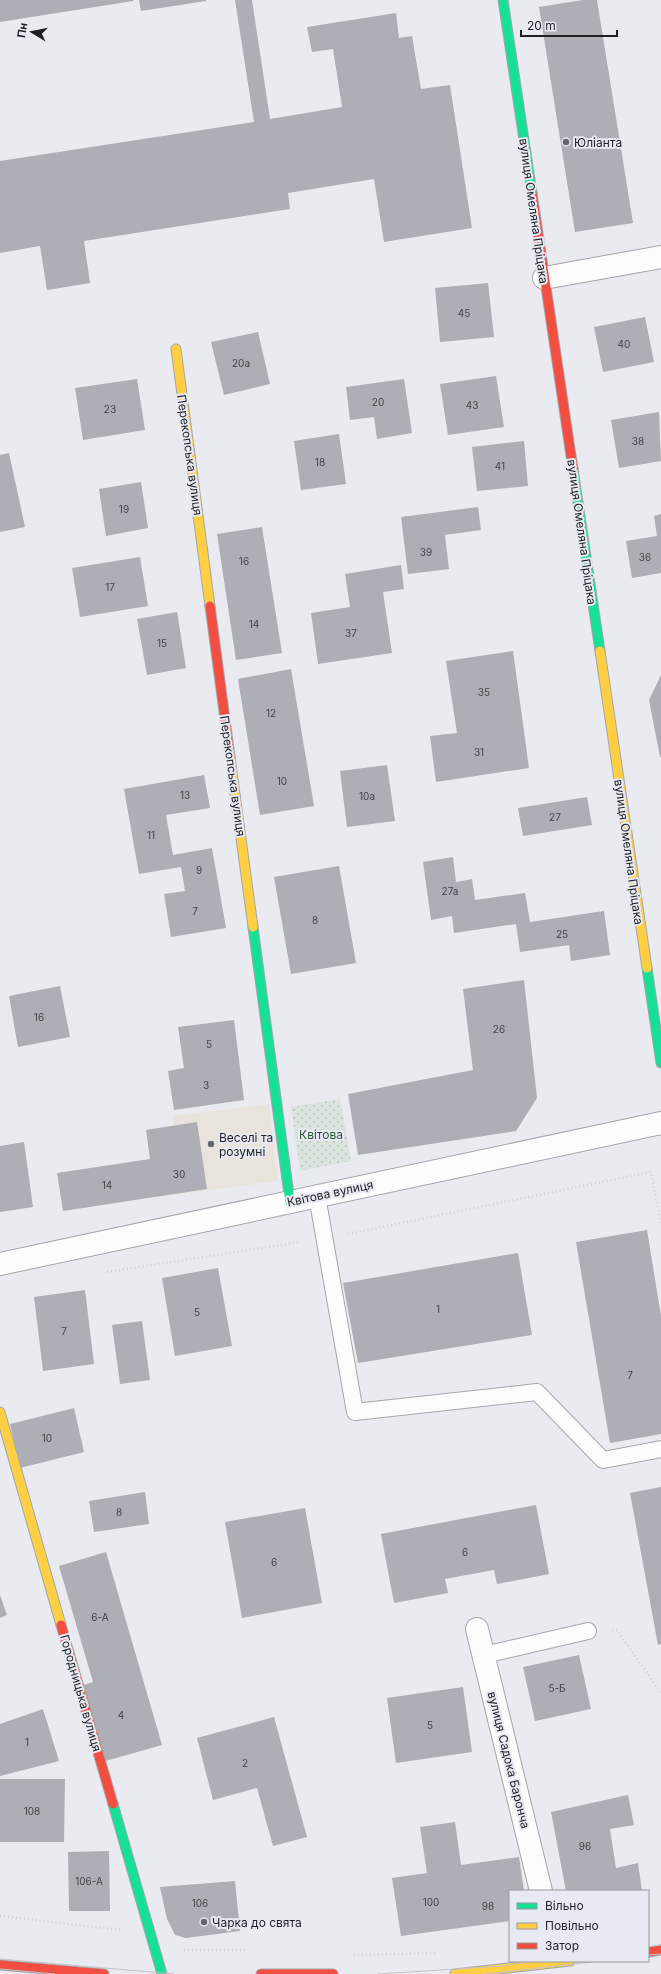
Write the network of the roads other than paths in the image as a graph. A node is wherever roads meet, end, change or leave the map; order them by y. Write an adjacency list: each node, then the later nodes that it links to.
1 (503, 0): 3 (street, вулиця Омеляна Пріцака)
2 (661, 257): 3 (street)
3 (544, 278): 5 (street, вулиця Омеляна Пріцака)
4 (176, 349): 8 (street, Перекопська вулиця)
5 (661, 1063)
6 (661, 1123): 7 (street, Квітова вулиця)
7 (317, 1196): 8 (street, Квітова вулиця); 11 (lane)
8 (290, 1202): 9 (street, Квітова вулиця)
9 (0, 1264)
10 (0, 1412): 21 (street, Городницька вулиця)
11 (661, 1449)
12 (477, 1629): 14 (street, вулиця Садока Баронча)
13 (588, 1631): 14 (lane)
14 (484, 1655): 15 (street, вулиця Садока Баронча)
15 (541, 1890)
16 (661, 1950): 17 (street)
17 (649, 1952)
18 (562, 1962): 24 (street)
19 (0, 1965): 20 (street)
20 (104, 1974)
21 (162, 1974)
22 (261, 1974): 23 (street)
23 (333, 1974)
24 (455, 1974)

